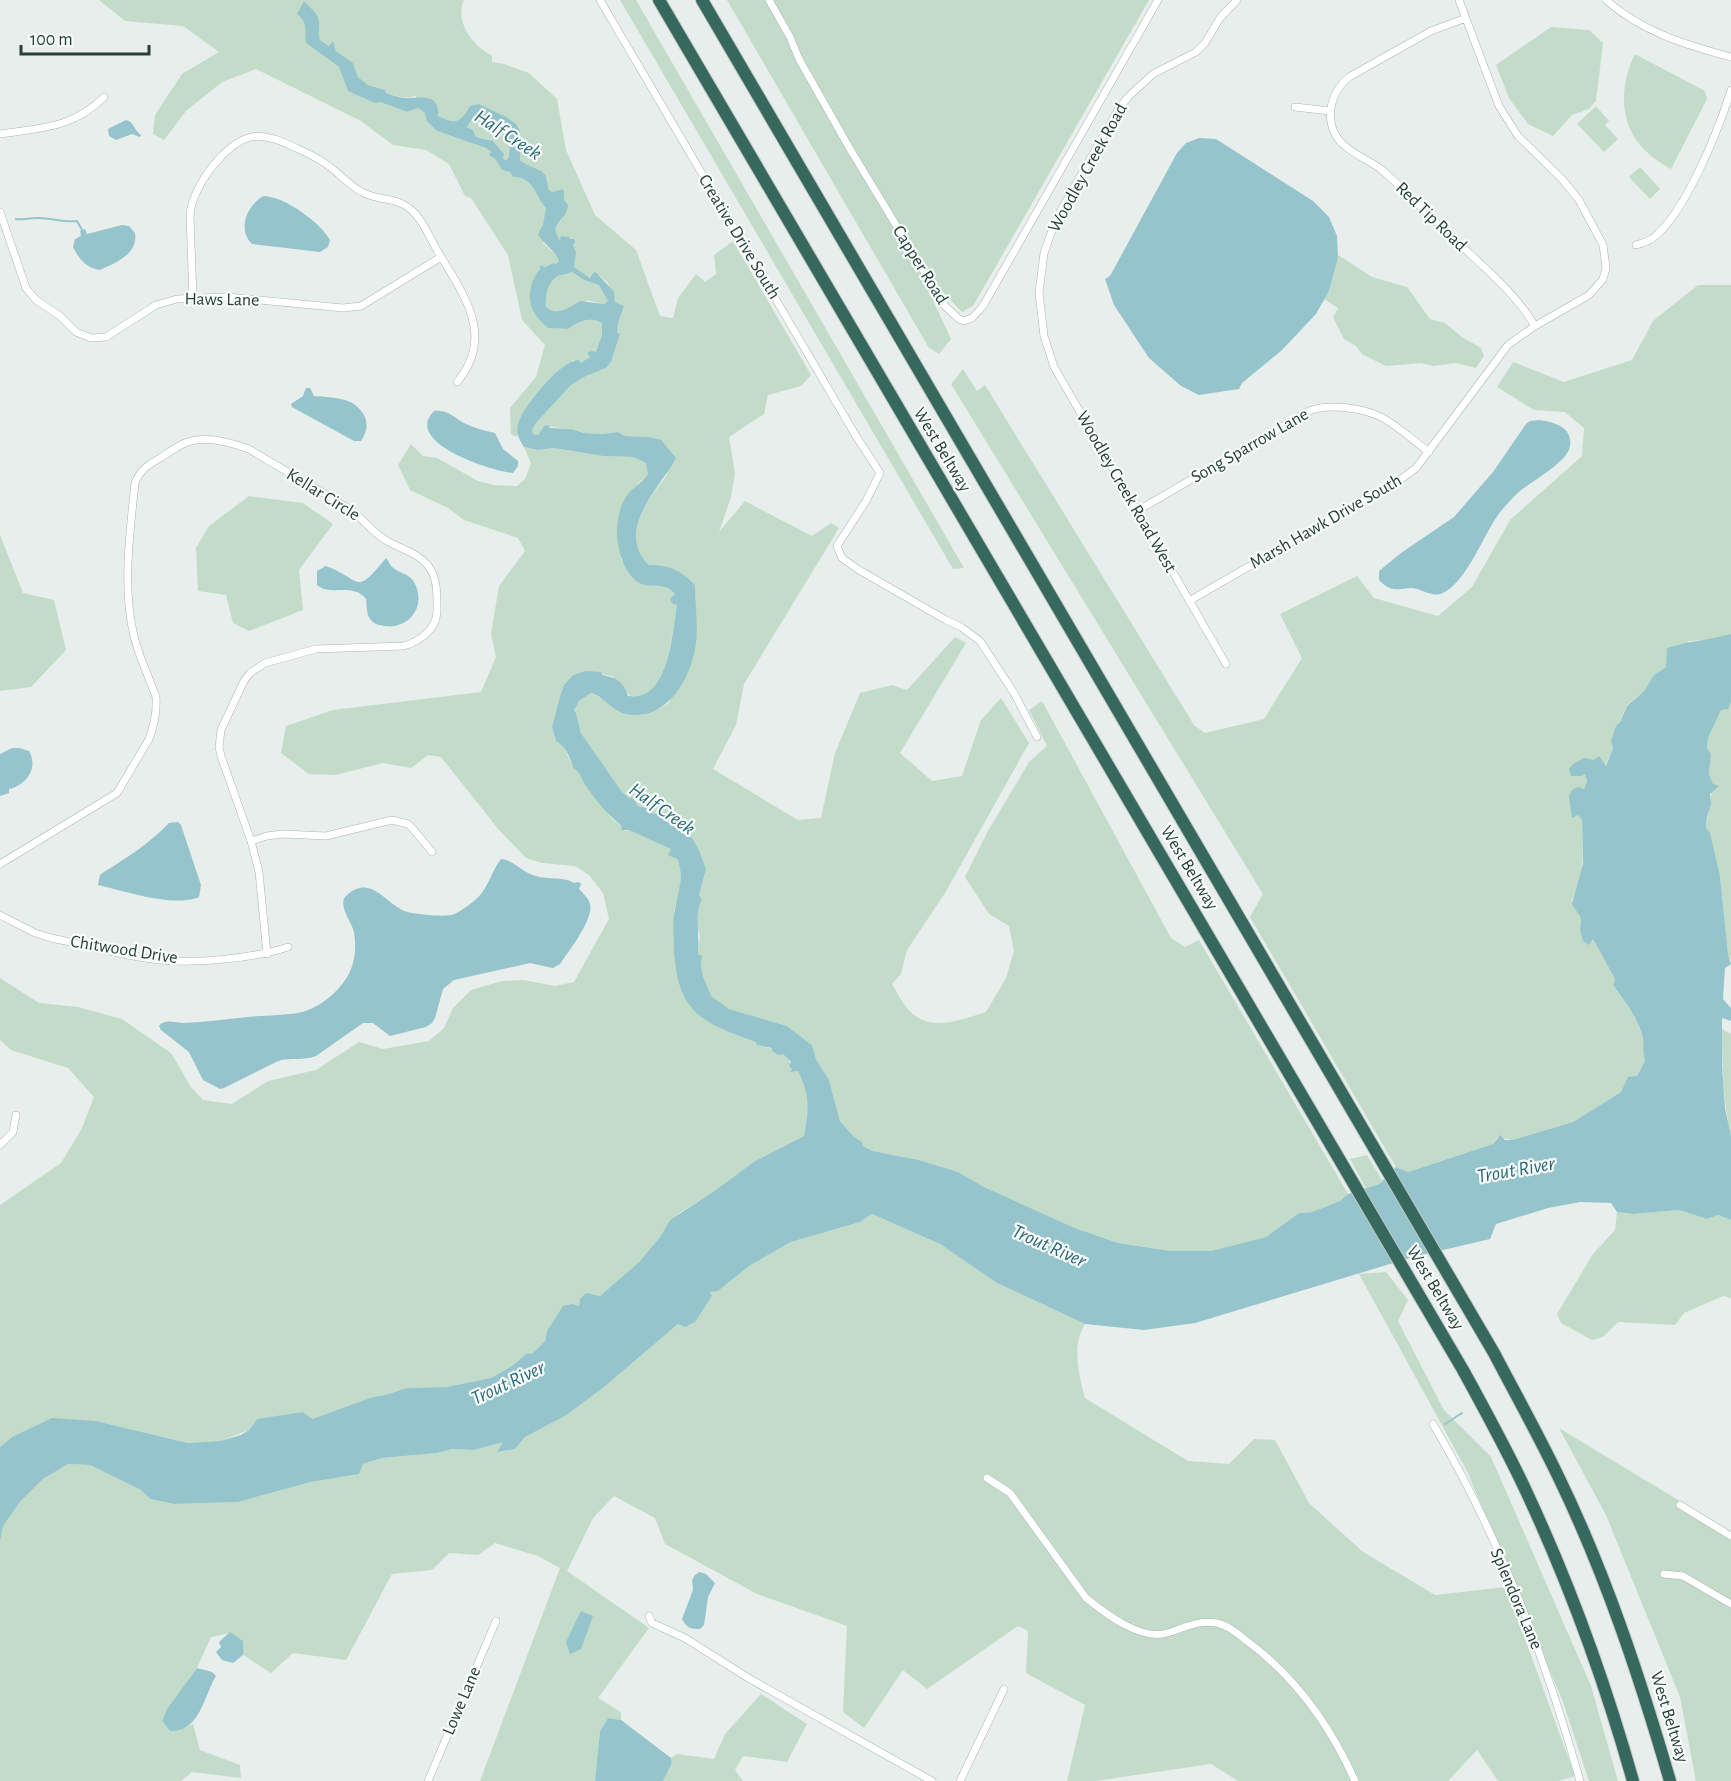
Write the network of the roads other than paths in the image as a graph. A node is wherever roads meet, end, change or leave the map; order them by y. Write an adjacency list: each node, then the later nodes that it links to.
1 (600, 0): 27 (street, Creative Drive South)
2 (659, 0): 50 (highway, West Beltway)
3 (702, 0): 51 (highway, West Beltway)
4 (769, 0): 5 (street, Capper Road)
5 (1158, 0)
6 (1237, 0): 20 (street, Woodley Creek Road)
7 (1460, 0): 9 (street)
8 (1606, 0): 10 (street)
9 (1466, 18): 14 (street); 21 (street, Marsh Hawk Drive South)
10 (1731, 57)
11 (1731, 90): 17 (street)
12 (104, 97): 15 (street)
13 (1295, 107): 14 (street)
14 (1330, 111): 21 (street, Red Tip Road)
15 (0, 134)
16 (0, 212): 19 (street, Haws Lane)
17 (1636, 245)
18 (441, 257): 19 (street, Haws Lane); 19 (street); 22 (street)
19 (193, 298)
20 (1040, 315): 24 (street, Woodley Creek Road West)
21 (1535, 326): 23 (street, Marsh Hawk Drive South)
22 (457, 382)
23 (1429, 452): 24 (street, Song Sparrow Lane); 25 (street, Marsh Hawk Drive South)
24 (1137, 511): 25 (street, Woodley Creek Road West)
25 (1189, 601): 26 (street, Woodley Creek Road West)
26 (1226, 664)
27 (1037, 737)
28 (251, 841): 29 (street); 30 (street, Kellar Circle); 33 (street, Kellar Circle)
29 (432, 852)
30 (0, 864)
31 (0, 915): 33 (street, Chitwood Drive)
32 (288, 947): 33 (street, Chitwood Drive)
33 (267, 954)
34 (16, 1115): 35 (street)
35 (0, 1145)
36 (1433, 1424): 49 (street, Splendora Lane)
37 (987, 1478): 48 (street)
38 (1680, 1505): 39 (street)
39 (1731, 1536)
40 (1664, 1575): 41 (street)
41 (1731, 1604)
42 (649, 1616): 46 (street)
43 (496, 1621): 45 (street, Lowe Lane)
44 (1004, 1689): 47 (street)
45 (428, 1781)
46 (932, 1781)
47 (960, 1781)
48 (1355, 1781)
49 (1580, 1781)
50 (1633, 1781)
51 (1670, 1781)

